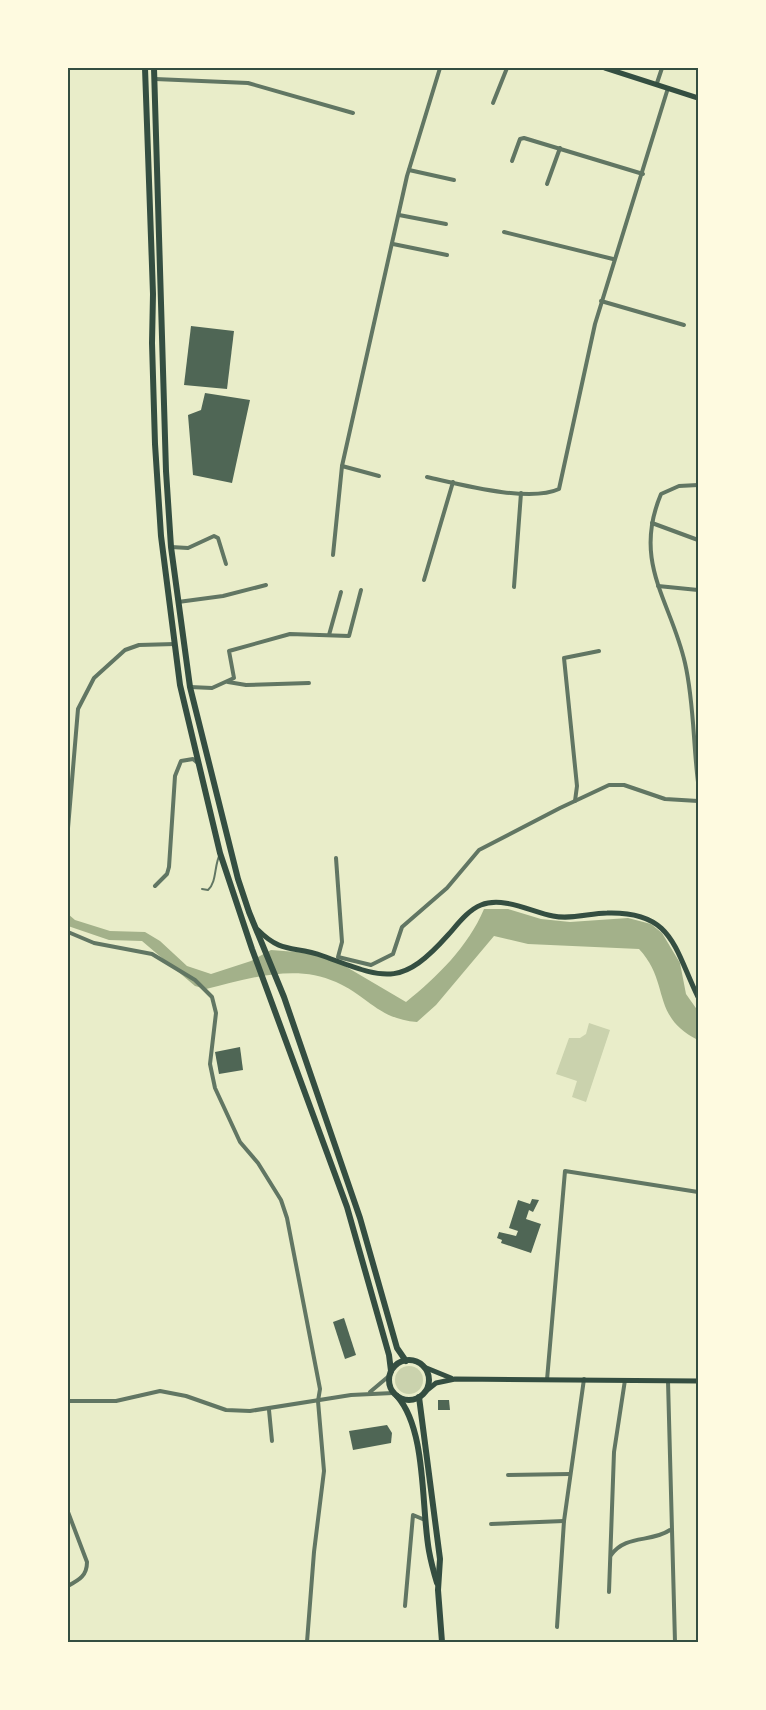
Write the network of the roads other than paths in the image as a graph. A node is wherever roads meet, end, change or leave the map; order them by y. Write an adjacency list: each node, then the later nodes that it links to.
1 (145, 68): 47 (main road)
2 (154, 68): 7 (main road)
3 (440, 68): 15 (street)
4 (507, 68): 11 (street)
5 (605, 68): 8 (main road)
6 (662, 68): 8 (street)
7 (154, 80): 12 (street); 35 (main road)
8 (657, 83): 9 (main road)
9 (668, 87): 10 (main road); 16 (street)
10 (699, 98)
11 (493, 103)
12 (353, 114)
13 (560, 148): 14 (street); 16 (street); 18 (street)
14 (512, 162)
15 (409, 170): 17 (street); 19 (street)
16 (643, 174): 24 (street)
17 (454, 180)
18 (547, 184)
19 (399, 215): 20 (street); 22 (street)
20 (446, 224)
21 (504, 232): 24 (street)
22 (393, 244): 23 (street); 27 (street)
23 (447, 255)
24 (613, 259): 25 (street)
25 (601, 301): 26 (street); 32 (street)
26 (684, 325)
27 (342, 466): 28 (street); 36 (street)
28 (380, 476)
29 (427, 477): 30 (street)
30 (453, 482): 32 (street); 38 (street)
31 (699, 485): 33 (street)
32 (521, 493): 41 (street)
33 (652, 523): 34 (street); 40 (street)
34 (699, 540)
35 (171, 547): 37 (street); 45 (main road)
36 (333, 555)
37 (226, 564)
38 (424, 580)
39 (266, 585): 45 (street)
40 (658, 586): 43 (street); 53 (street)
41 (514, 587)
42 (361, 590): 46 (street)
43 (699, 590)
44 (341, 592): 46 (street)
45 (178, 602): 51 (main road)
46 (329, 635): 49 (street)
47 (175, 644): 52 (main road); 56 (street)
48 (599, 651): 54 (street)
49 (221, 683): 50 (street); 51 (street)
50 (309, 683)
51 (190, 687): 62 (main road)
52 (199, 763): 58 (main road); 60 (street)
53 (699, 782)
54 (574, 801): 55 (street); 59 (street)
55 (699, 801)
56 (68, 816): 57 (street)
57 (68, 828)
58 (220, 853): 61 (lane); 68 (main road)
59 (336, 858)
60 (155, 886)
61 (202, 889)
62 (256, 929): 64 (main road); 66 (main road)
63 (68, 933): 80 (street)
64 (699, 997)
65 (699, 1192): 71 (street)
66 (406, 1360): 67 (main road); 68 (main road)
67 (423, 1367): 70 (main road); 75 (main road)
68 (390, 1374): 76 (street); 77 (main road)
69 (584, 1378): 71 (main road); 72 (main road); 83 (street)
70 (455, 1379): 71 (main road); 75 (main road)
71 (547, 1380)
72 (626, 1380): 73 (main road); 90 (street)
73 (668, 1381): 74 (main road); 89 (street)
74 (699, 1381)
75 (426, 1390): 78 (main road)
76 (370, 1393): 77 (street); 80 (street)
77 (395, 1395): 78 (main road); 86 (main road)
78 (419, 1397): 92 (main road)
79 (68, 1401): 81 (street)
80 (318, 1401): 81 (street); 96 (street)
81 (269, 1410): 82 (street)
82 (272, 1441)
83 (570, 1474): 84 (street); 87 (street)
84 (508, 1475)
85 (68, 1512): 91 (street)
86 (425, 1520): 92 (main road); 94 (street)
87 (564, 1521): 88 (street); 95 (street)
88 (491, 1524)
89 (671, 1529): 90 (street); 98 (street)
90 (611, 1555): 93 (street)
91 (68, 1586)
92 (438, 1590): 97 (main road)
93 (609, 1592)
94 (405, 1606)
95 (557, 1626)
96 (307, 1642)
97 (442, 1642)
98 (675, 1642)

